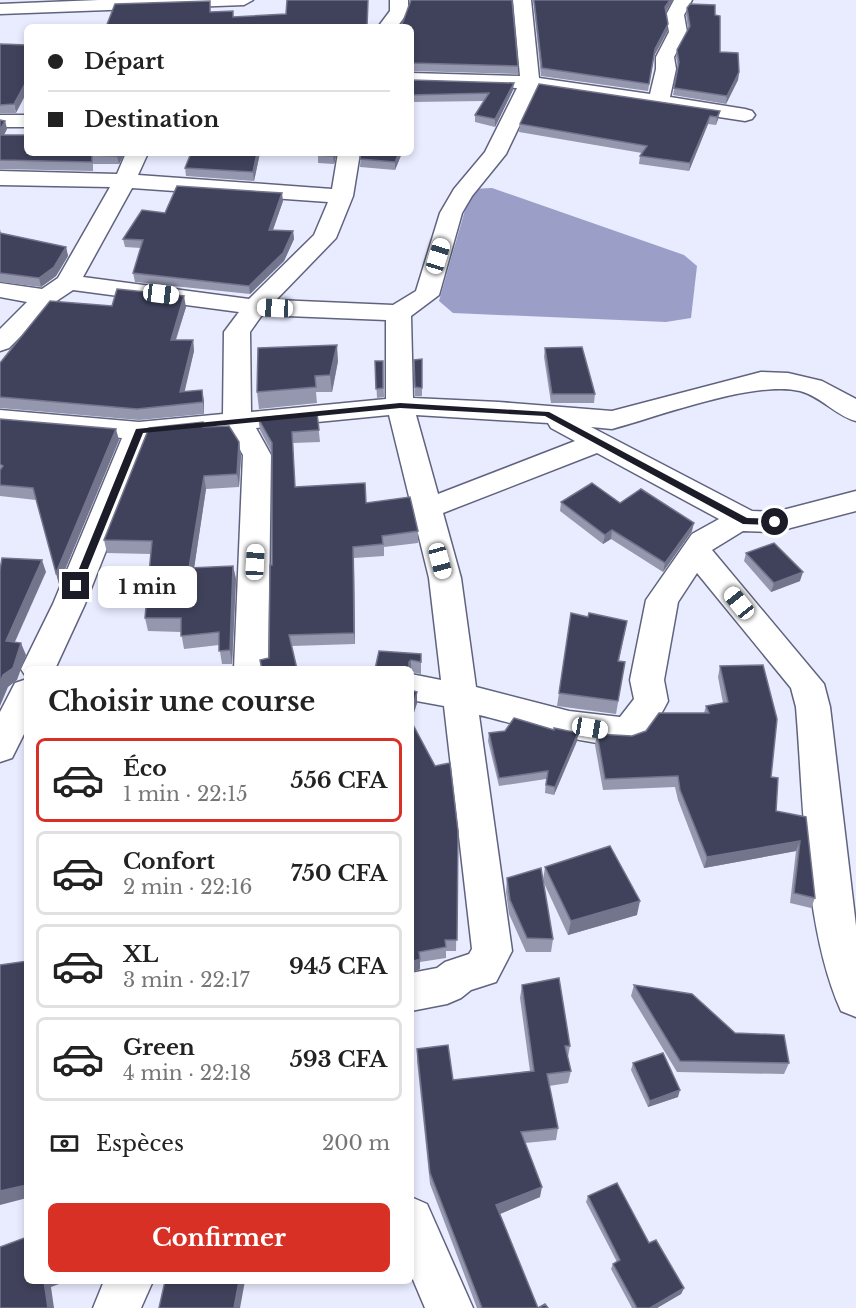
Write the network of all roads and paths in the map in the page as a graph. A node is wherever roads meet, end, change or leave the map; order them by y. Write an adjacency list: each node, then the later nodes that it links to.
1 (6, 0): 7 (street)
2 (244, 0): 6 (street)
3 (399, 0): 8 (street)
4 (522, 0): 10 (street)
5 (683, 0): 11 (street)
6 (185, 6): 7 (street)
7 (0, 9)
8 (389, 24)
9 (414, 79): 10 (street)
10 (530, 82): 11 (street); 24 (street)
11 (659, 100): 12 (street)
12 (745, 115)
13 (0, 121): 14 (street)
14 (24, 121)
15 (136, 156): 18 (street)
16 (349, 156): 19 (street)
17 (0, 178): 18 (street)
18 (125, 181): 19 (street); 20 (street)
19 (342, 196): 23 (street)
20 (68, 282): 22 (street); 23 (street)
21 (0, 290): 22 (street)
22 (46, 297): 25 (street)
23 (255, 307): 24 (street); 30 (street)
24 (399, 313): 26 (street)
25 (0, 343)
26 (400, 406): 28 (street); 30 (street); 34 (street)
27 (856, 413): 28 (street)
28 (547, 414): 32 (street)
29 (0, 419): 31 (street)
30 (237, 420): 31 (street); 38 (street)
31 (139, 431): 37 (street)
32 (598, 442): 34 (street); 35 (street)
33 (856, 501): 35 (street)
34 (427, 508): 40 (street)
35 (746, 521): 36 (street)
36 (696, 551): 40 (street); 46 (street)
37 (39, 666)
38 (251, 666)
39 (414, 688): 40 (street)
40 (458, 696): 45 (street)
41 (24, 698): 42 (street)
42 (0, 748)
43 (24, 751): 44 (street)
44 (0, 755)
45 (414, 991)
46 (856, 998)
47 (414, 1227): 48 (street)
48 (449, 1308)

